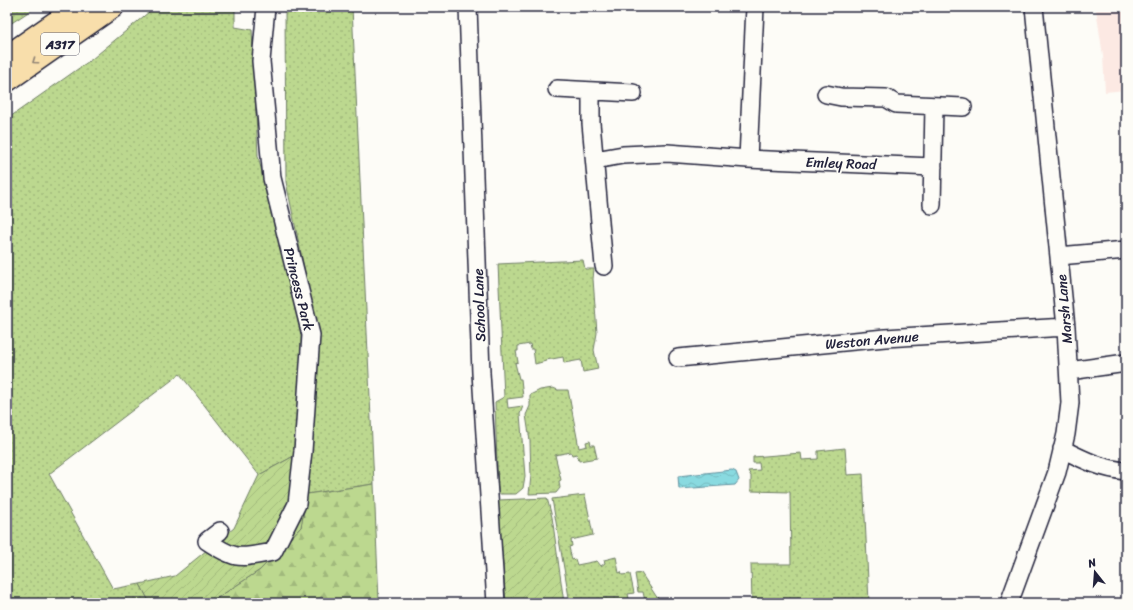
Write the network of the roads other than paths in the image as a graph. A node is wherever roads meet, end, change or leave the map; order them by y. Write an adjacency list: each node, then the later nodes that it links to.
1 (77, 7): 7 (main road, A317)
2 (113, 7): 8 (main road, A317, one-way to 8)
3 (266, 7): 28 (street, Princess Park)
4 (468, 7): 29 (street, School Lane)
5 (755, 7): 15 (street)
6 (1034, 7): 20 (street, Marsh Lane)
7 (7, 56)
8 (7, 80)
9 (557, 89): 10 (street)
10 (591, 92): 11 (street); 16 (street)
11 (633, 93)
12 (826, 94): 13 (street)
13 (934, 106): 14 (street); 17 (street)
14 (962, 107)
15 (748, 159): 16 (street, Emley Road); 17 (street, Emley Road)
16 (594, 160): 21 (street)
17 (933, 167): 18 (street)
18 (932, 205)
19 (1126, 250): 20 (street)
20 (1059, 256): 22 (street, Marsh Lane)
21 (604, 266)
22 (1066, 327): 23 (street, Weston Avenue); 25 (street, Marsh Lane)
23 (678, 358)
24 (1126, 363): 25 (street)
25 (1069, 371): 26 (street, Marsh Lane)
26 (1062, 449): 27 (street); 30 (street, Marsh Lane)
27 (1126, 472)
28 (220, 531)
29 (496, 603)
30 (1009, 603)

